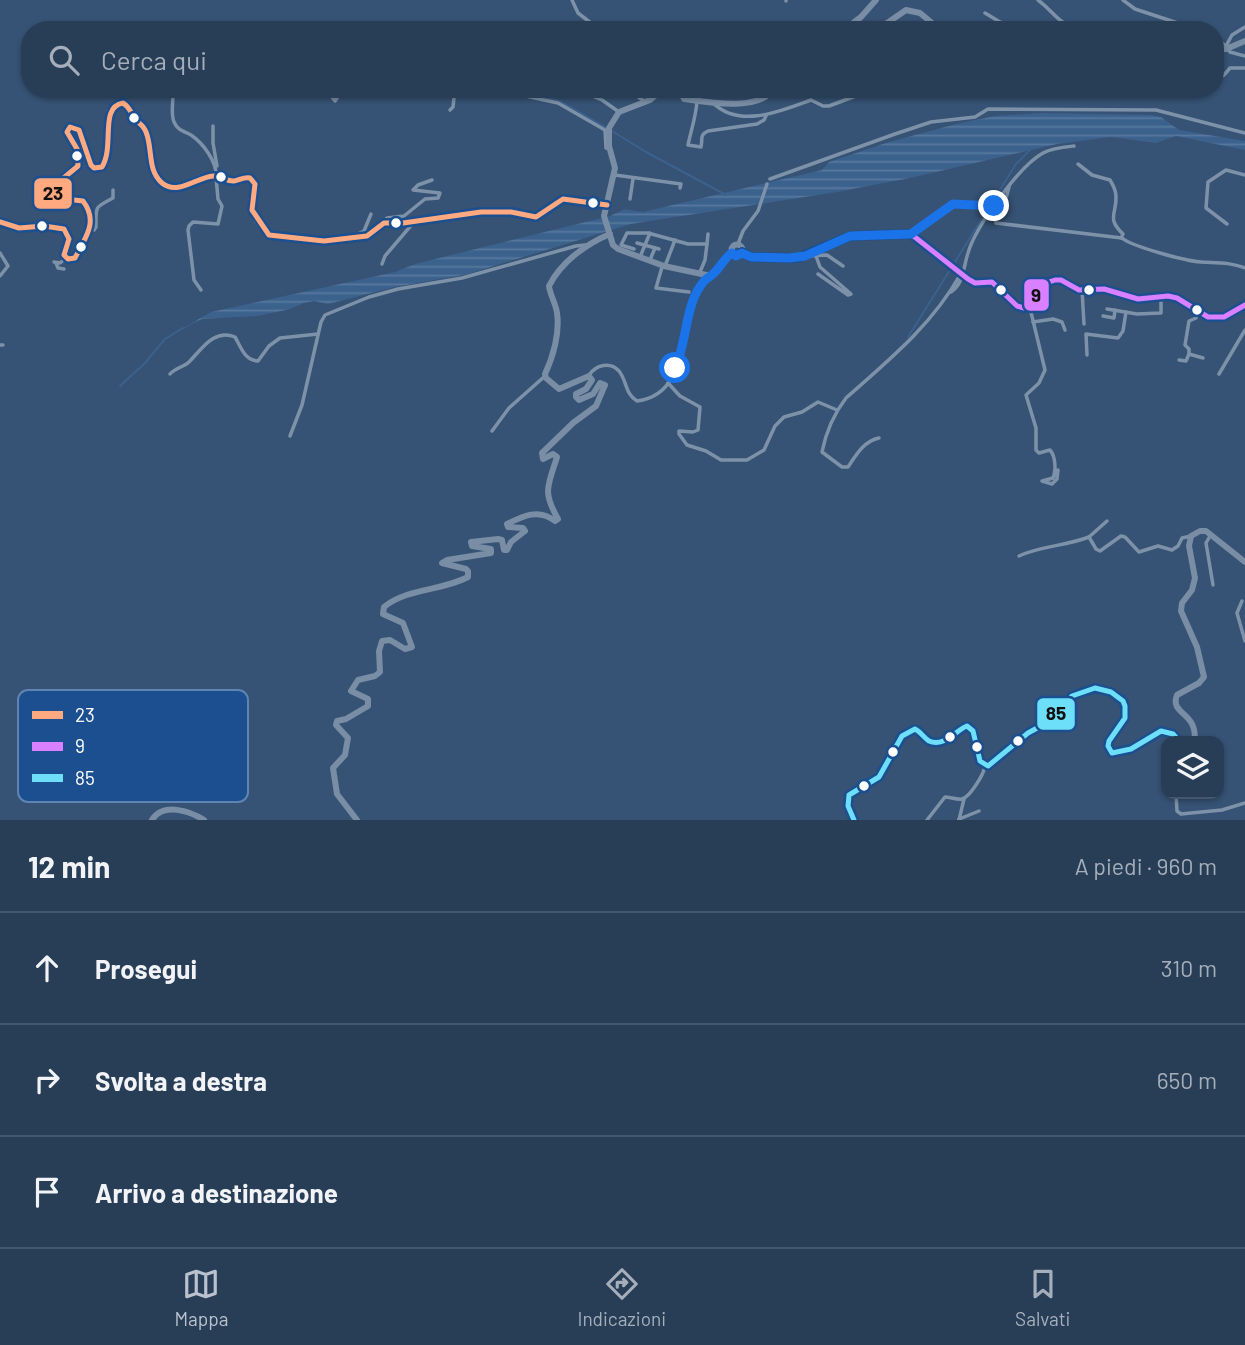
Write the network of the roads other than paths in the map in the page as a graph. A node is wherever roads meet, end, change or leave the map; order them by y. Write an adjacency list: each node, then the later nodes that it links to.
1 (572, 0): 6 (street)
2 (876, 0): 7 (street)
3 (1038, 0): 11 (street)
4 (1123, 0): 12 (street)
5 (985, 13): 10 (street)
6 (588, 21)
7 (856, 21)
8 (890, 21): 9 (street)
9 (929, 21)
10 (998, 21)
11 (1058, 21)
12 (1172, 21)
13 (1245, 27): 15 (street)
14 (1245, 41): 16 (street)
15 (1224, 47)
16 (1224, 48)
17 (1224, 48): 18 (street)
18 (1245, 56)
19 (1245, 68): 20 (street)
20 (1224, 75)
21 (173, 98): 41 (street)
22 (454, 98): 33 (street)
23 (535, 98): 39 (street)
24 (596, 98): 34 (street)
25 (639, 98): 31 (street)
26 (651, 98): 31 (street)
27 (684, 98): 30 (street)
28 (764, 98): 32 (street)
29 (850, 98): 35 (street)
30 (697, 101): 32 (street); 35 (street)
31 (645, 102): 34 (street)
32 (713, 103): 35 (street)
33 (450, 110)
34 (617, 115): 39 (street)
35 (766, 116)
36 (213, 126): 41 (street)
37 (1245, 133): 69 (street)
38 (1074, 146): 46 (street)
39 (609, 148): 42 (street)
40 (1078, 164): 64 (street)
41 (216, 174): 57 (street); 65 (street); 92 (street)
42 (613, 175): 44 (street); 50 (street)
43 (1245, 175): 56 (street)
44 (633, 179): 47 (street); 49 (street)
45 (432, 180): 55 (street)
46 (1009, 187): 51 (street); 64 (street)
47 (680, 188)
48 (113, 190): 57 (street)
49 (630, 199)
50 (607, 205): 54 (street); 60 (street)
51 (993, 206): 62 (street); 95 (street)
52 (371, 214): 65 (street)
53 (0, 222): 80 (street)
54 (414, 222): 55 (street); 82 (street)
55 (384, 223): 65 (street)
56 (1227, 224)
57 (90, 229): 80 (street)
58 (640, 233): 59 (street); 67 (street); 73 (street)
59 (650, 233): 63 (street); 71 (street)
60 (609, 234): 70 (street); 73 (street)
61 (708, 234): 68 (street)
62 (911, 234): 77 (street); 87 (street, bridge)
63 (658, 236): 66 (street); 72 (street)
64 (1122, 236): 85 (street)
65 (349, 238)
66 (675, 240): 68 (street); 84 (street)
67 (637, 243): 71 (street); 73 (street)
68 (707, 244): 88 (street)
69 (738, 244): 75 (street); 76 (street)
70 (587, 245): 108 (street); 115 (street)
71 (645, 246): 72 (street); 79 (street)
72 (656, 248): 81 (street)
73 (633, 252): 79 (street)
74 (0, 253): 90 (street)
75 (732, 253): 76 (street); 91 (street)
76 (742, 253): 77 (street)
77 (805, 256): 78 (street)
78 (816, 256): 83 (street); 89 (street)
79 (640, 257): 81 (street)
80 (66, 258): 86 (street)
81 (650, 260): 84 (street)
82 (382, 264)
83 (843, 265)
84 (664, 266): 88 (street); 94 (street)
85 (1245, 268)
86 (64, 269)
87 (961, 273): 95 (street); 97 (street, bridge)
88 (699, 274): 91 (street)
89 (818, 274)
90 (0, 276)
91 (711, 276): 117 (street)
92 (201, 290)
93 (1082, 290): 96 (street); 97 (street); 105 (street)
94 (689, 292)
95 (949, 294): 118 (street)
96 (1161, 297): 101 (street); 102 (street)
97 (1029, 304): 104 (street)
98 (1245, 305): 101 (street)
99 (1107, 309): 100 (street)
100 (1115, 310): 102 (street); 103 (street)
101 (1199, 311): 109 (street)
102 (1126, 312): 110 (street)
103 (1103, 316)
104 (1033, 322): 106 (street); 122 (street)
105 (1084, 324)
106 (1065, 330)
107 (1245, 330): 114 (street)
108 (318, 334): 113 (street); 120 (street)
109 (1189, 354): 111 (street); 112 (street)
110 (1087, 355)
111 (1203, 358)
112 (1179, 359)
113 (170, 374)
114 (1219, 374)
115 (545, 376): 116 (street); 119 (street)
116 (589, 376): 117 (street); 141 (street)
117 (668, 383): 118 (street)
118 (837, 410): 121 (street)
119 (492, 431)
120 (290, 436)
121 (879, 438)
122 (1058, 470)
123 (1107, 521): 126 (street)
124 (1211, 534): 125 (street); 128 (street); 129 (street)
125 (1191, 536): 126 (street); 133 (street)
126 (1088, 537): 127 (street)
127 (1019, 556)
128 (1245, 562)
129 (1213, 585)
130 (1242, 601): 131 (street)
131 (1245, 641)
132 (1175, 736): 134 (street)
133 (1195, 736)
134 (985, 766): 135 (street); 142 (street)
135 (964, 799): 143 (street); 144 (street)
136 (1176, 799): 137 (street)
137 (1245, 803)
138 (979, 811): 144 (street)
139 (152, 820): 140 (street)
140 (205, 820)
141 (357, 820)
142 (854, 820)
143 (927, 820)
144 (959, 820)

